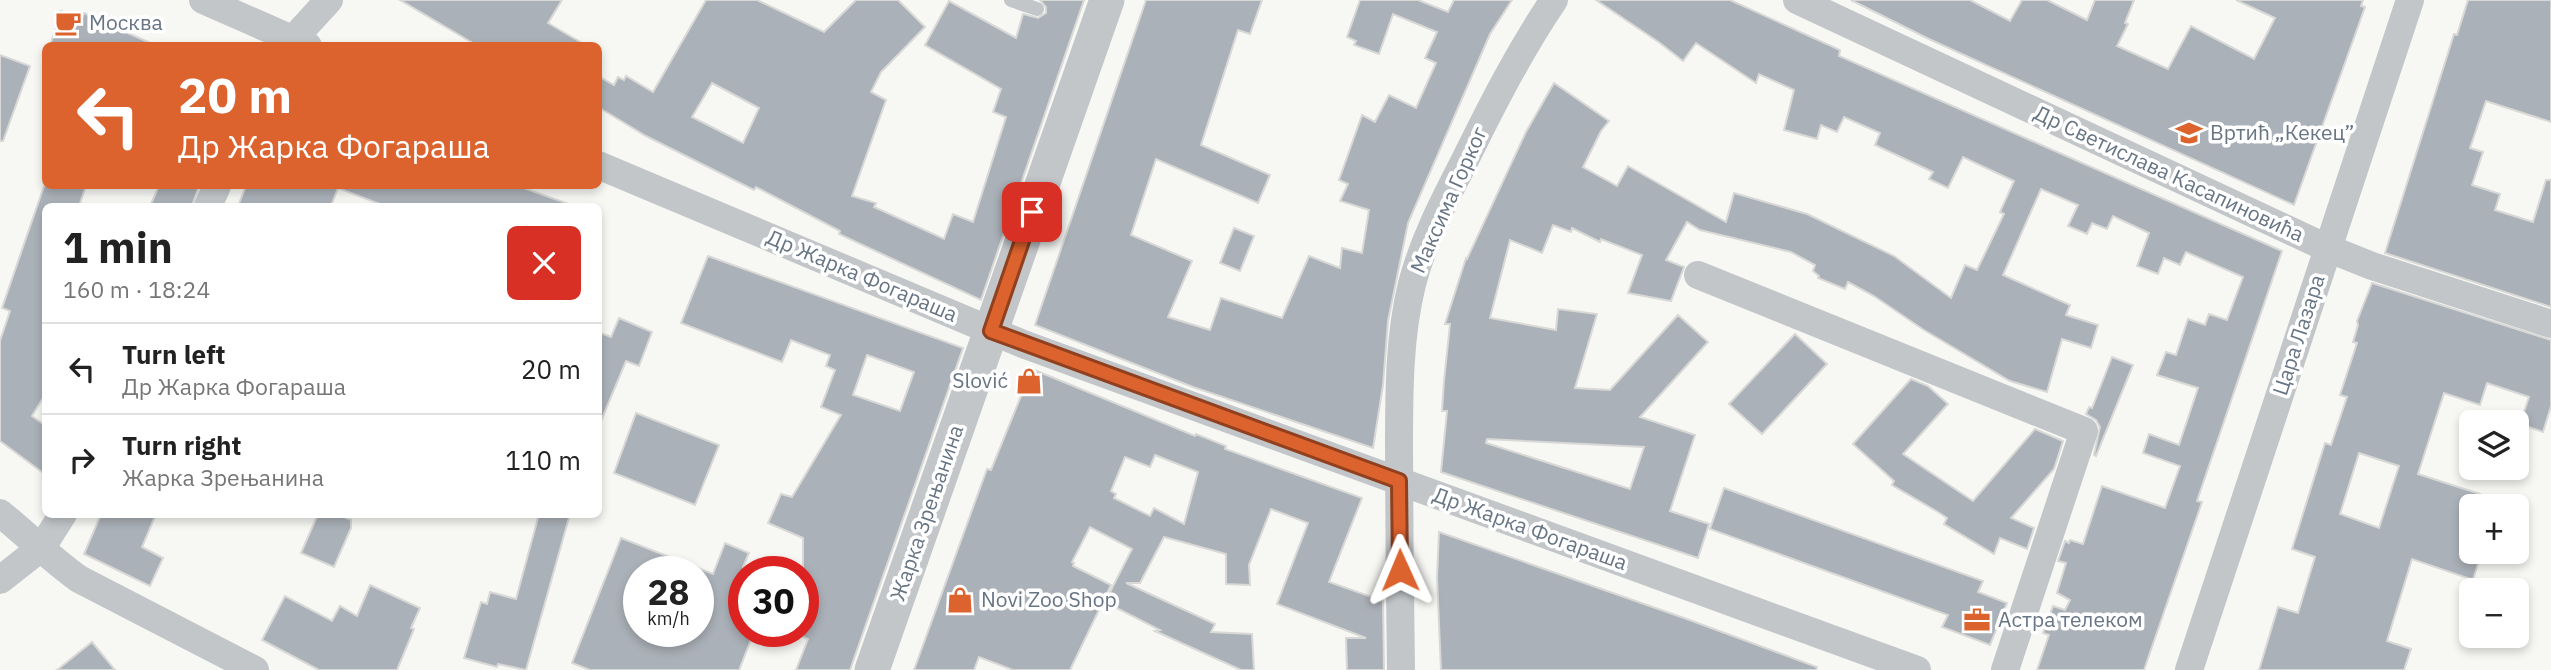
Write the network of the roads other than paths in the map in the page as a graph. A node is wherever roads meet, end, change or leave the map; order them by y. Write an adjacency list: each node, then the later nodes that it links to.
1 (203, 0): 9 (street)
2 (329, 0): 10 (street)
3 (1011, 0): 7 (lane)
4 (1554, 0): 16 (street, Максима Горког)
5 (1797, 0): 12 (street, Др Светислава Касапиновића)
6 (2410, 0): 12 (street, Цара Лазара)
7 (1037, 9)
8 (1096, 20): 15 (street, Жарка Зрењанина)
9 (294, 42)
10 (297, 42)
11 (602, 167): 15 (street, Др Жарка Фогараша)
12 (2327, 248): 14 (street, Др Светислава Касапиновића); 26 (street, Цара Лазара)
13 (1698, 275): 25 (street)
14 (2551, 324)
15 (991, 331): 16 (street, Др Жарка Фогараша); 22 (street, Жарка Зрењанина)
16 (1399, 481): 23 (street, Максима Горког); 24 (street, Др Жарка Фогараша)
17 (0, 513): 19 (street)
18 (60, 518): 19 (street)
19 (42, 547): 20 (street); 21 (street)
20 (0, 580)
21 (255, 670)
22 (872, 670)
23 (1401, 670)
24 (1917, 670)
25 (2005, 670)
26 (2189, 670)

